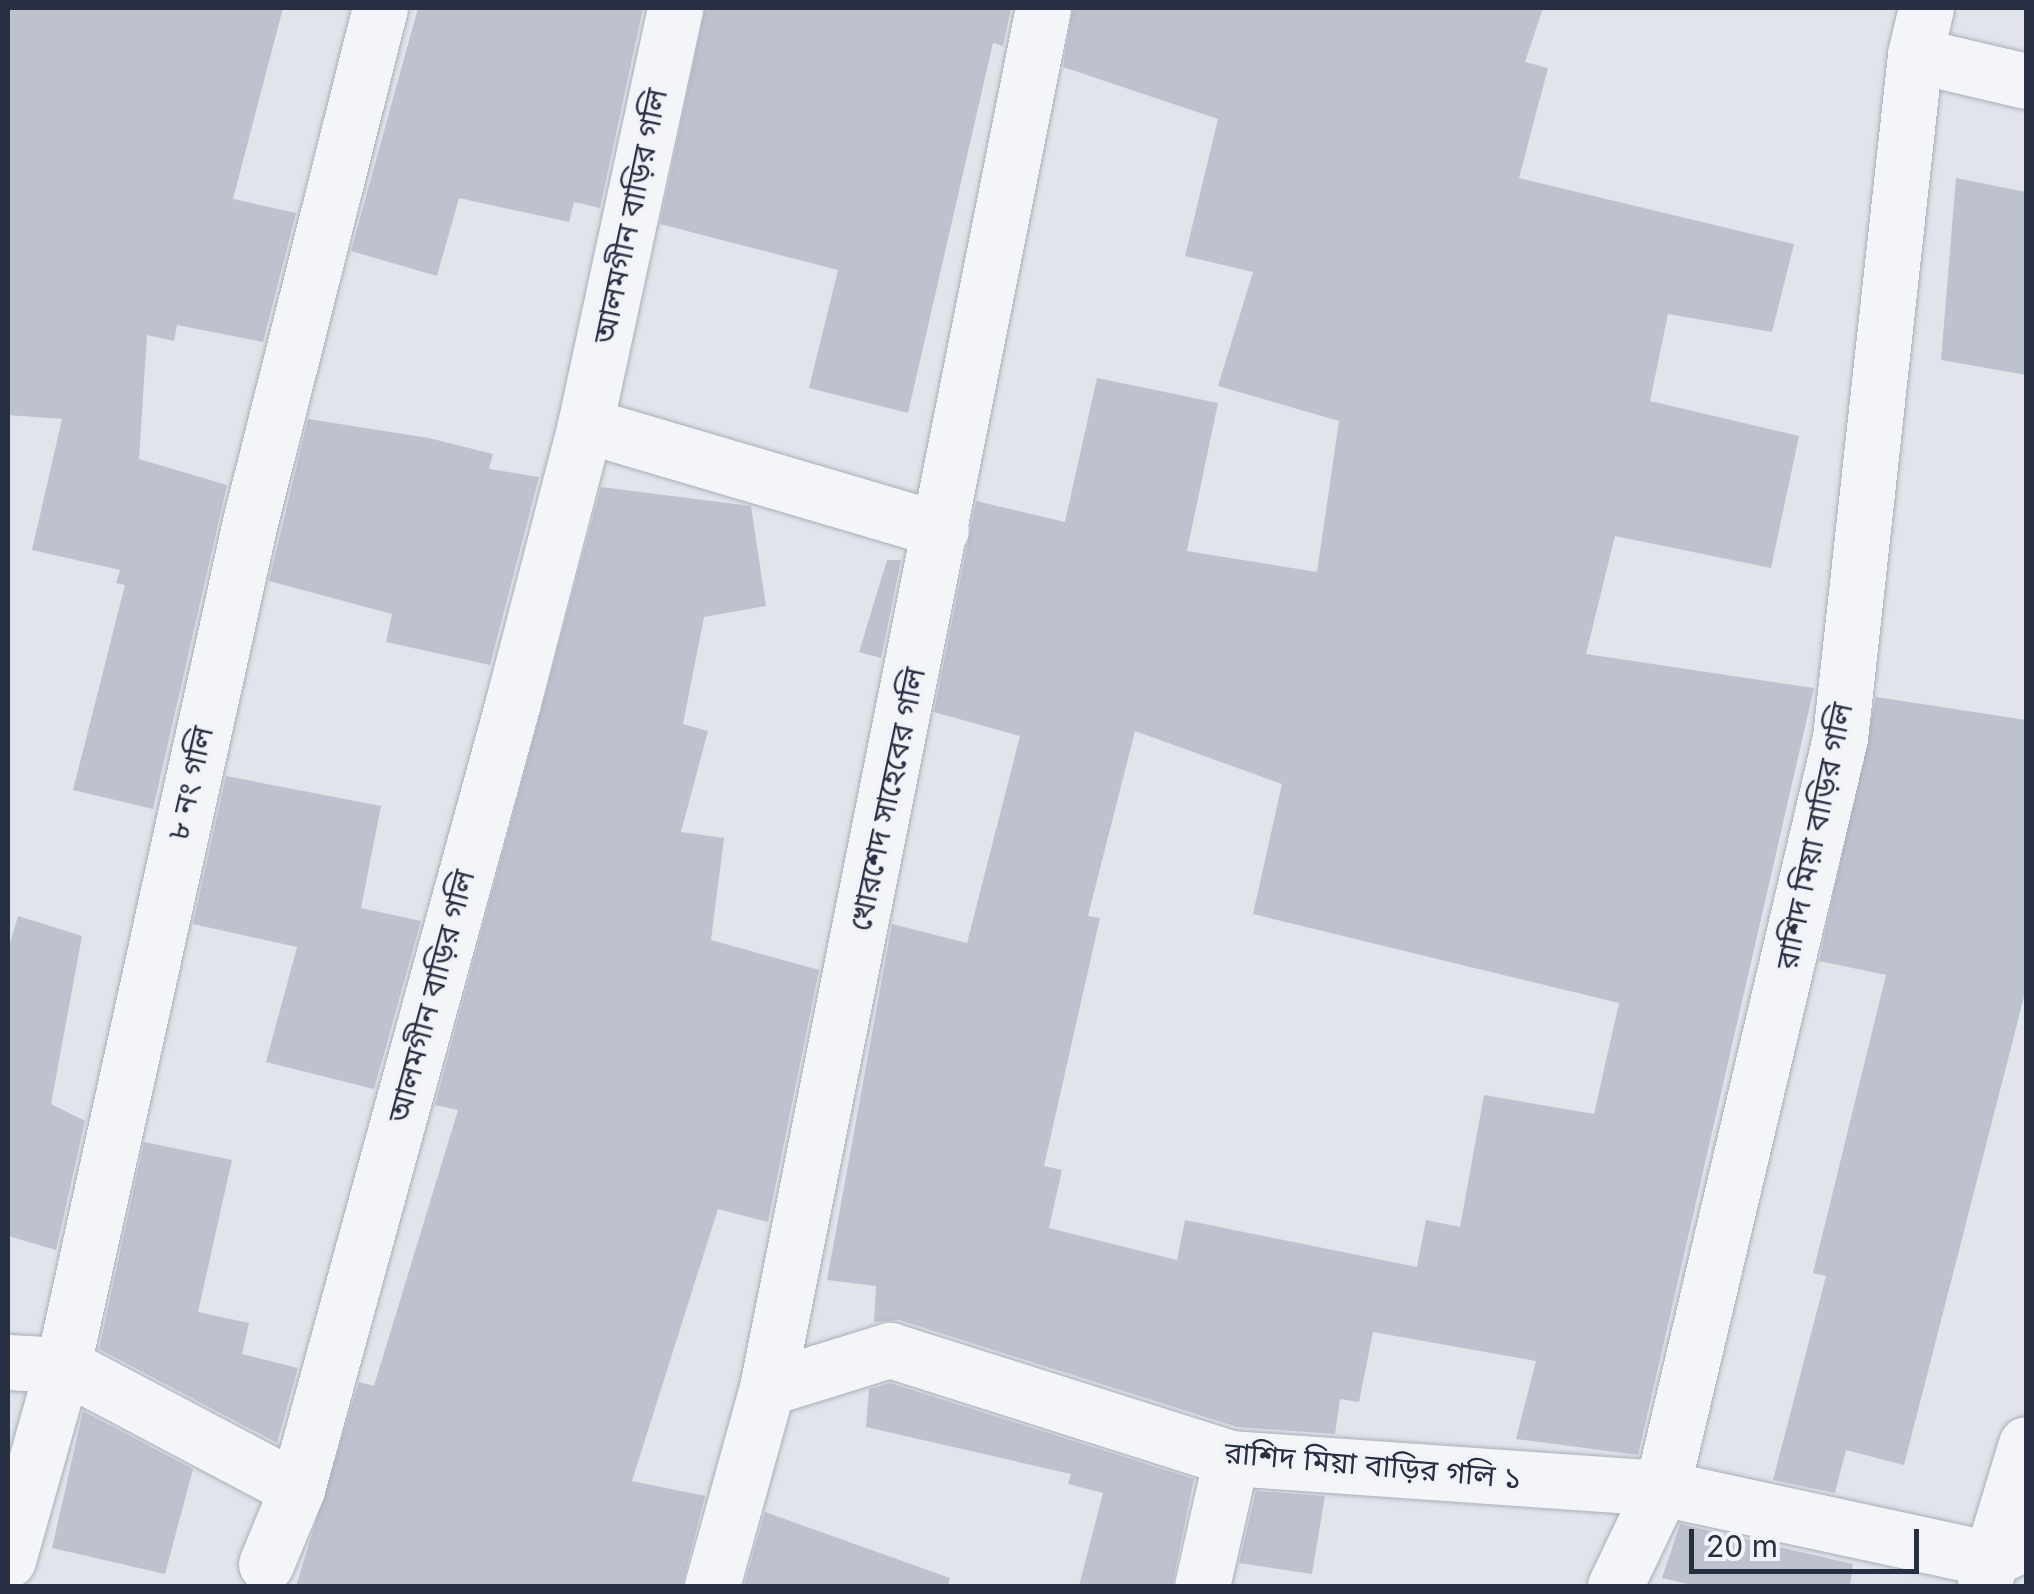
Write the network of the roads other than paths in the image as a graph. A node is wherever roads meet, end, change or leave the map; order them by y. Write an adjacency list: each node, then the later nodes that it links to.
1 (380, 8): 9 (street, ৮ নং গলি)
2 (675, 8): 6 (street, আলমগীন বাড়ির গলি)
3 (1043, 8): 7 (street, খোরশেদ সাহেবের গলি)
4 (1921, 31): 5 (street); 13 (street, রাশিদ মিয়া বাড়ির গলি)
5 (2026, 81)
6 (585, 425): 7 (street); 14 (street, আলমগীন বাড়ির গলি)
7 (941, 530): 10 (street, খোরশেদ সাহেবের গলি)
8 (8, 1362): 9 (street)
9 (63, 1366): 14 (street); 15 (street, ৮ নং গলি)
10 (766, 1388): 12 (street, রাশিদ মিয়া বাড়ির গলি ১); 18 (street, খোরশেদ সাহেবের গলি)
11 (2026, 1444): 16 (street)
12 (1231, 1458): 13 (street, রাশিদ মিয়া বাড়ির গলি ১); 19 (street)
13 (1662, 1488): 16 (street, রাশিদ মিয়া বাড়ির গলি ১); 20 (street, রাশিদ মিয়া বাড়ির গলি)
14 (296, 1489): 17 (street, আলমগীন বাড়ির গলি)
15 (8, 1560)
16 (2000, 1563)
17 (266, 1564)
18 (712, 1586)
19 (1202, 1586)
20 (1615, 1586)

